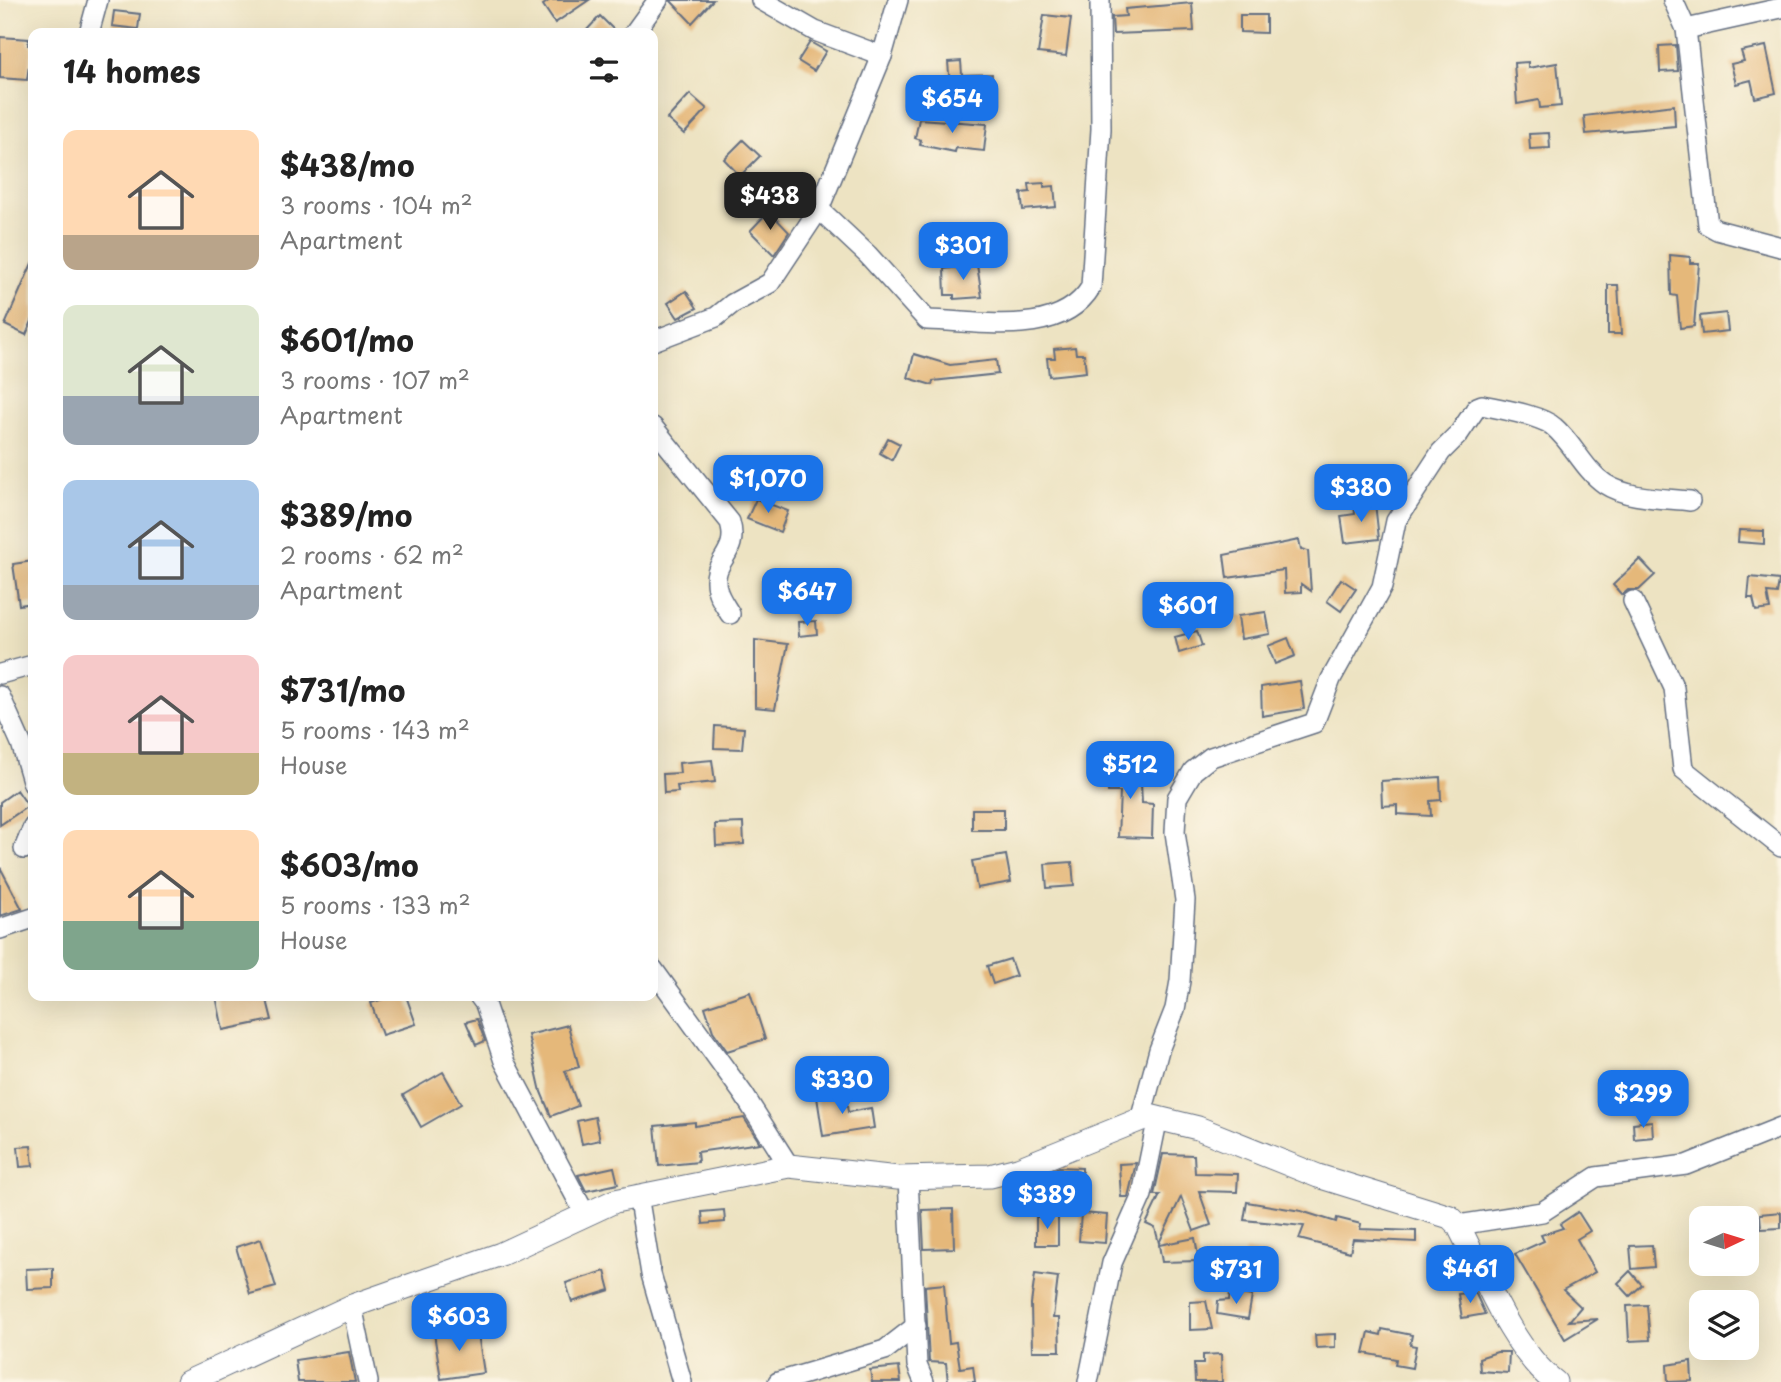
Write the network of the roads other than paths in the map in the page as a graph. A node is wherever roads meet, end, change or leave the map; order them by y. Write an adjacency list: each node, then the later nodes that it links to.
1 (98, 0): 8 (street)
2 (658, 0): 9 (street)
3 (761, 0): 11 (street)
4 (898, 0): 11 (street)
5 (1100, 0): 12 (street)
6 (1674, 0): 10 (street)
7 (1781, 8): 10 (street)
8 (90, 28)
9 (638, 28)
10 (1686, 29): 13 (street)
11 (882, 56): 12 (street)
12 (819, 209): 14 (street)
13 (1781, 247)
14 (658, 339)
15 (658, 433): 18 (street)
16 (1690, 501): 30 (street)
17 (1633, 601): 24 (street)
18 (730, 614)
19 (28, 666): 20 (street)
20 (0, 674)
21 (0, 696): 22 (street)
22 (28, 767)
23 (28, 839): 25 (street)
24 (1781, 847)
25 (24, 849)
26 (28, 920): 27 (street)
27 (0, 929)
28 (658, 976): 32 (street)
29 (482, 1001): 35 (street)
30 (1149, 1117): 33 (street); 36 (street); 44 (street)
31 (1781, 1127): 36 (street)
32 (789, 1166): 33 (street); 34 (street)
33 (908, 1178): 38 (street)
34 (638, 1195): 35 (street); 41 (street)
35 (585, 1214): 37 (street)
36 (1458, 1226): 45 (street)
37 (352, 1306): 39 (street); 40 (street)
38 (915, 1326): 42 (street); 43 (street)
39 (188, 1382)
40 (368, 1382)
41 (682, 1382)
42 (778, 1382)
43 (924, 1382)
44 (1088, 1382)
45 (1555, 1382)

